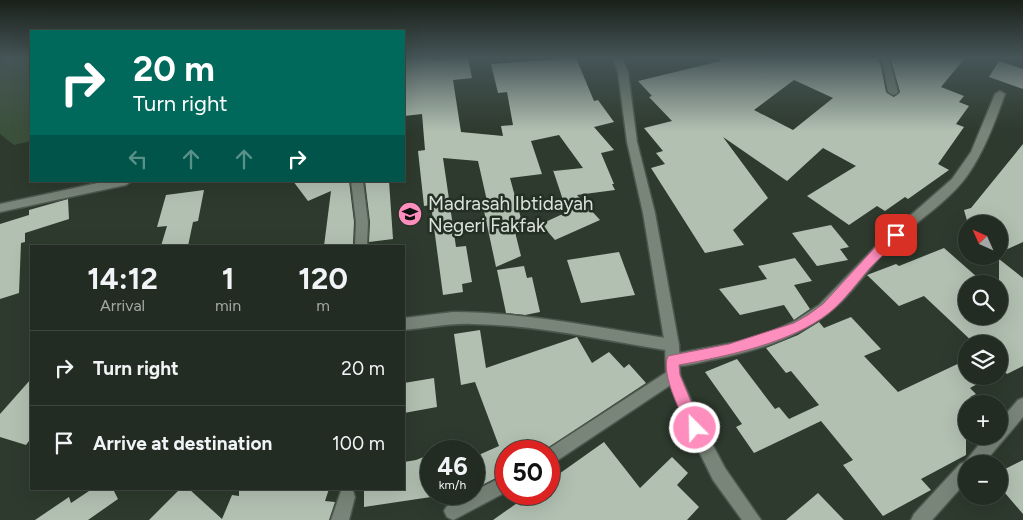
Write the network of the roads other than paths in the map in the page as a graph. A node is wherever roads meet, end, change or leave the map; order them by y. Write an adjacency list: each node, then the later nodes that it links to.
1 (624, 82): 10 (street)
2 (890, 82): 3 (street)
3 (892, 92)
4 (1000, 94): 11 (street)
5 (121, 182): 7 (street)
6 (357, 182): 8 (street)
7 (0, 208)
8 (361, 245)
9 (405, 324): 10 (street)
10 (672, 345): 11 (street)
11 (673, 368): 15 (street); 22 (street)
12 (1023, 405): 13 (street)
13 (1008, 423)
14 (989, 445): 16 (street)
15 (560, 450)
16 (980, 455)
17 (958, 479): 23 (street)
18 (495, 489): 20 (street)
19 (347, 497): 21 (street)
20 (453, 511)
21 (340, 520)
22 (752, 520)
23 (920, 520)

